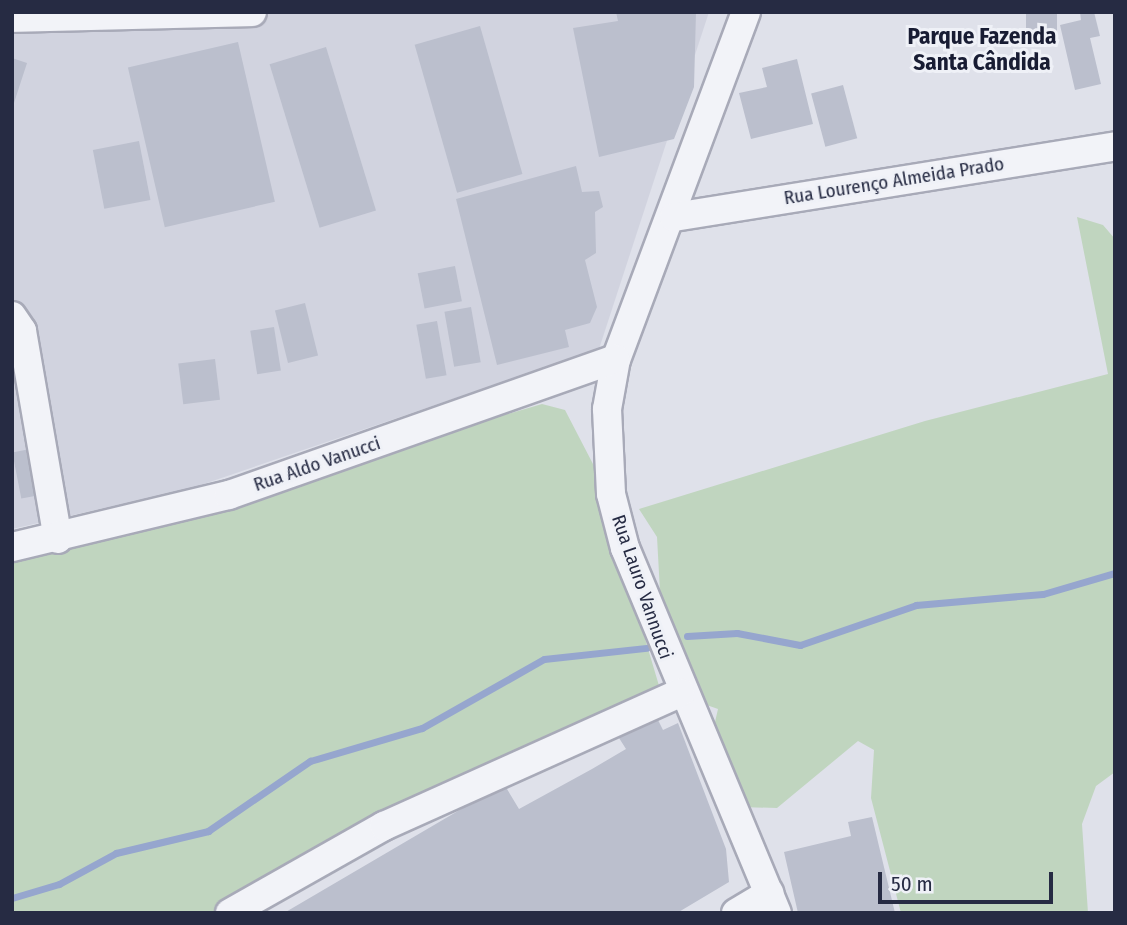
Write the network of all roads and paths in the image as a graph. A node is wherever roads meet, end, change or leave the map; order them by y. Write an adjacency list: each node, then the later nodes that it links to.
1 (252, 12): 3 (street)
2 (746, 12): 5 (street, Rua Lauro Vannucci)
3 (12, 18)
4 (1115, 146): 5 (street, Rua Lourenço Almeida Prado)
5 (674, 217): 7 (street, Rua Lauro Vannucci)
6 (12, 316): 8 (street)
7 (616, 359): 8 (street, Rua Aldo Vanucci); 10 (street, Rua Lauro Vannucci)
8 (58, 539): 9 (street, Rua Aldo Vanucci)
9 (12, 547)
10 (680, 693): 11 (street, Rua Lauro Vannucci); 12 (street)
11 (773, 903): 13 (street)
12 (230, 913)
13 (736, 913)

